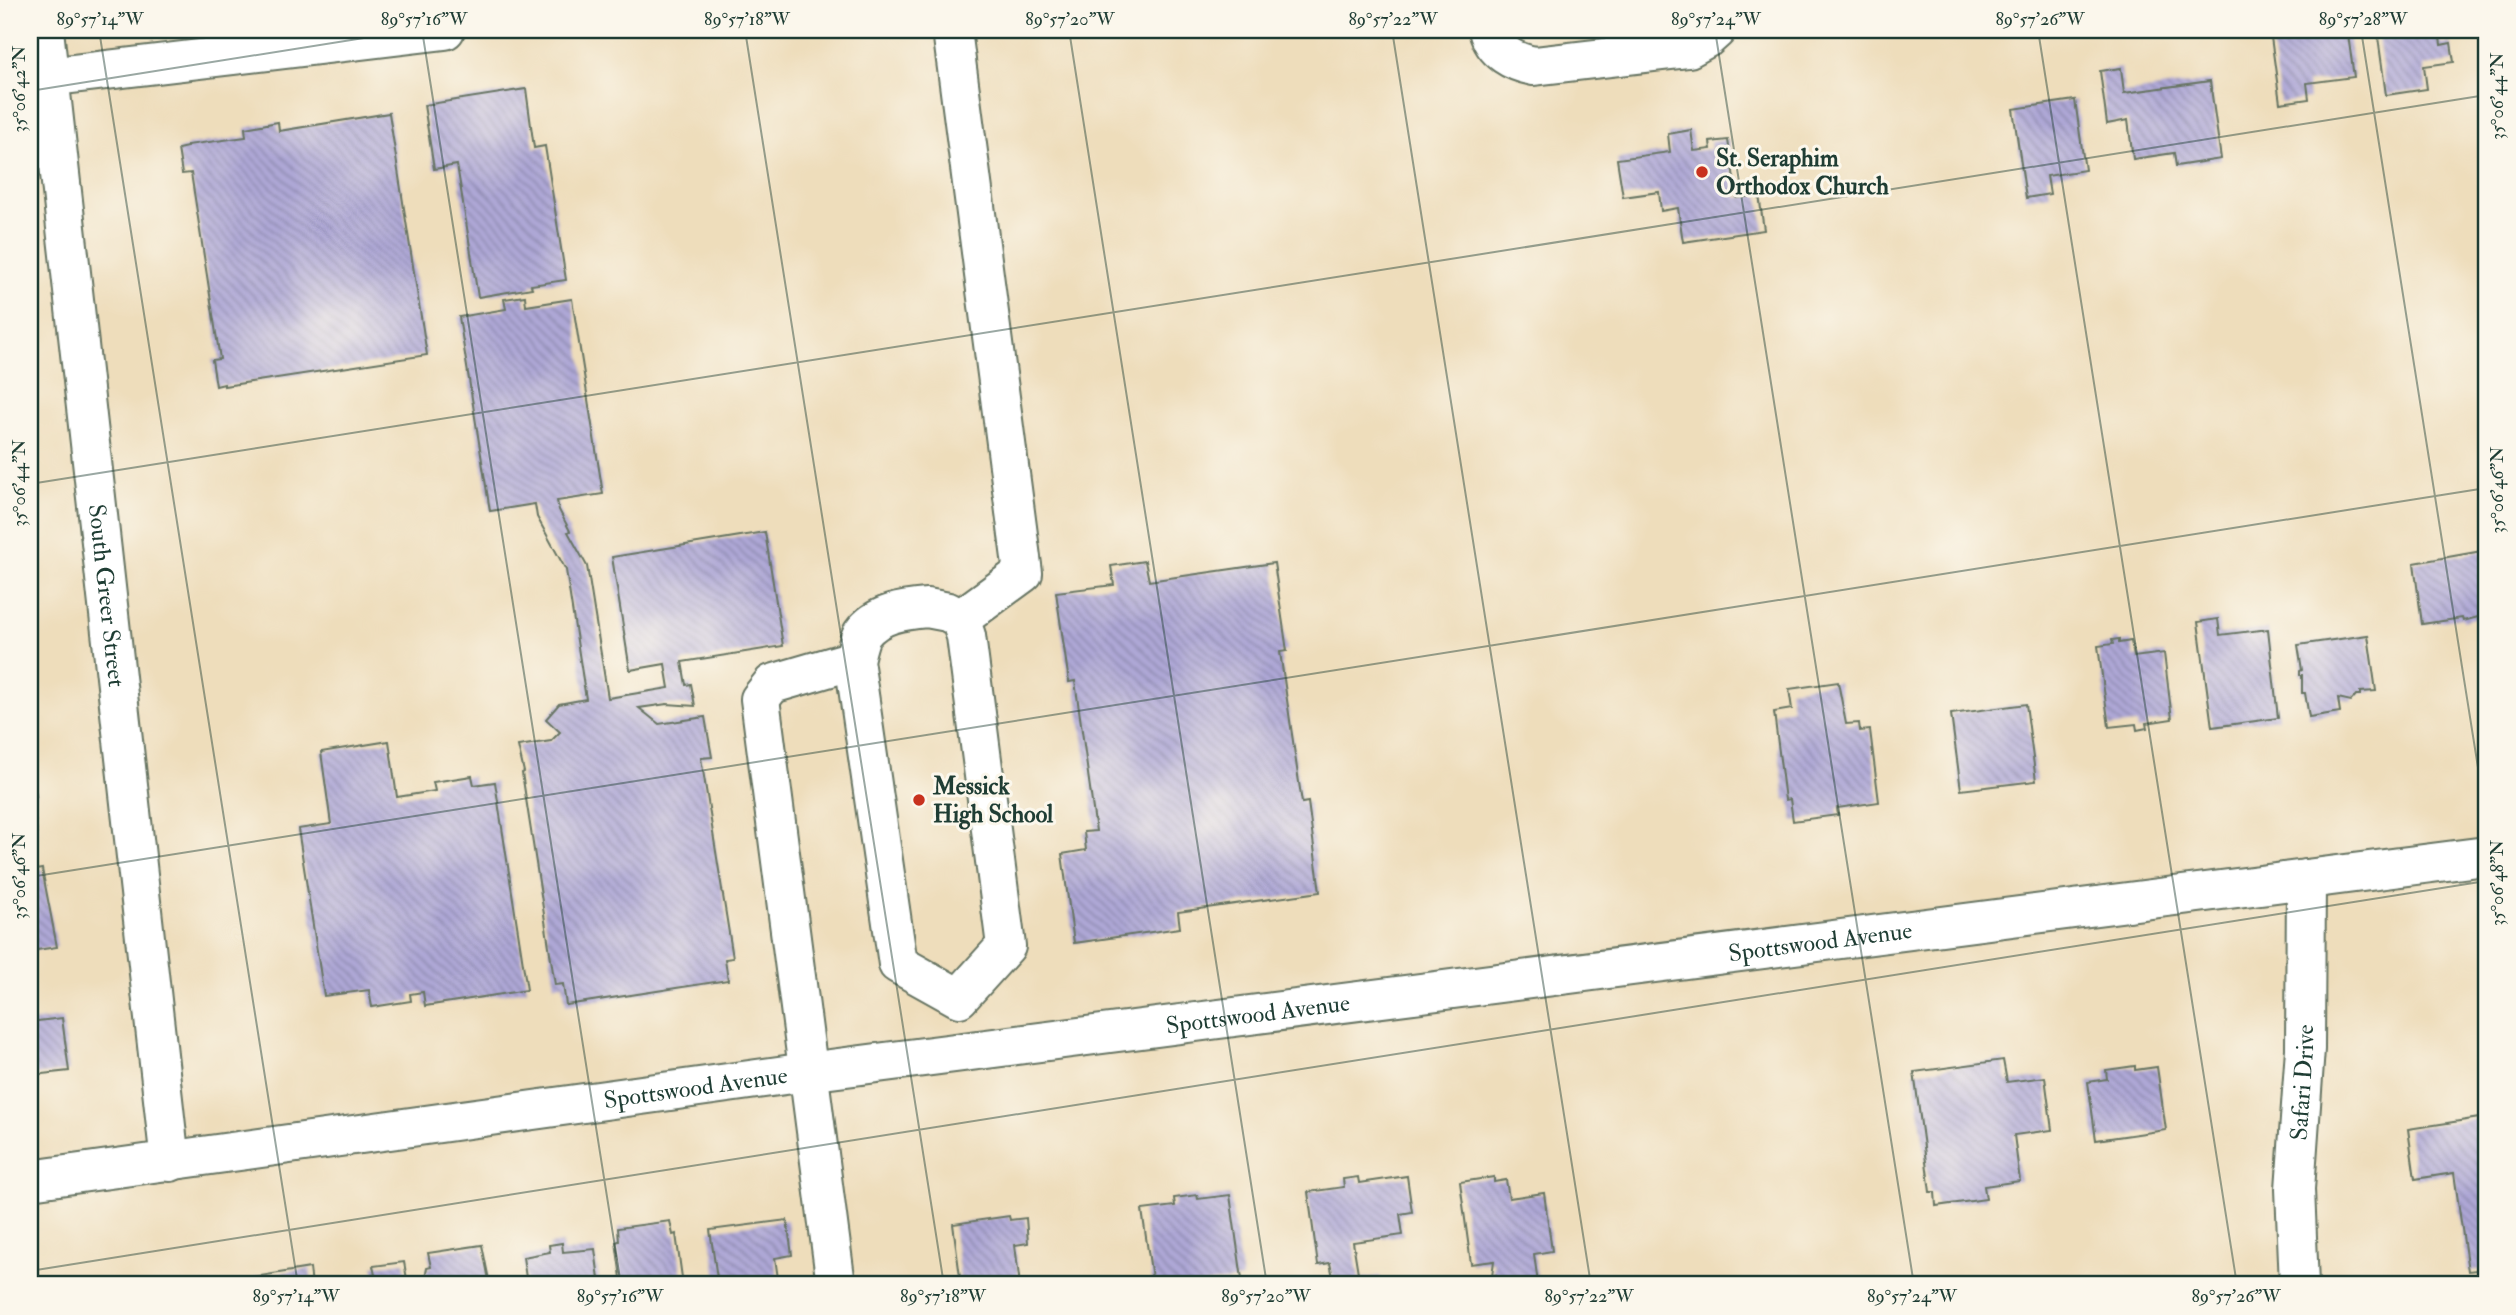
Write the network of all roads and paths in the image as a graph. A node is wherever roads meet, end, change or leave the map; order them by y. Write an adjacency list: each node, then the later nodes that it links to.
1 (44, 30): 6 (street, South Greer Street)
2 (445, 30): 6 (street)
3 (951, 30): 7 (street)
4 (1488, 30): 5 (street)
5 (1716, 30)
6 (40, 78): 14 (street, South Greer Street)
7 (960, 619): 8 (street); 11 (street)
8 (854, 660): 11 (street); 13 (street)
9 (2486, 856): 10 (street, Spottswood Avenue)
10 (2306, 879): 12 (street, Spottswood Avenue); 17 (street, Safari Drive)
11 (959, 998): 12 (street)
12 (968, 1052): 13 (street, Spottswood Avenue)
13 (807, 1072): 14 (street, Spottswood Avenue); 16 (street)
14 (170, 1162): 15 (street, Spottswood Avenue)
15 (30, 1180)
16 (836, 1285)
17 (2299, 1285)

